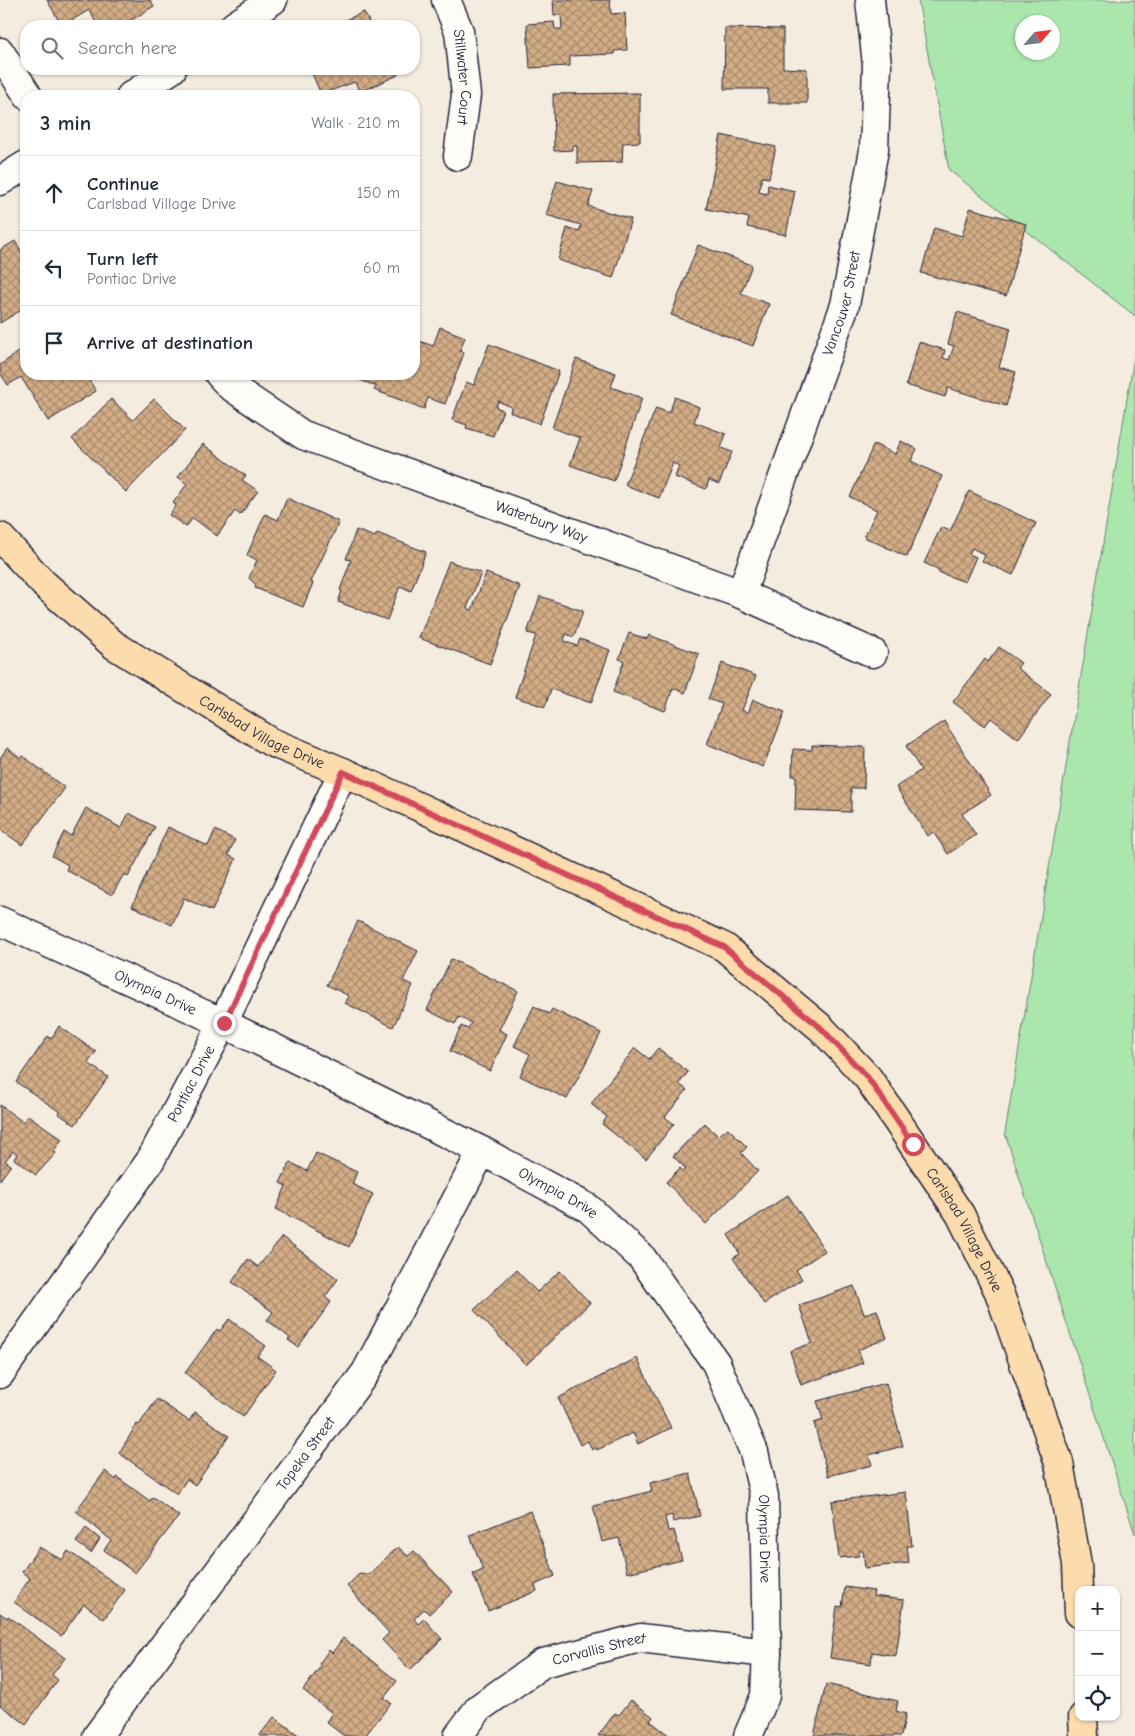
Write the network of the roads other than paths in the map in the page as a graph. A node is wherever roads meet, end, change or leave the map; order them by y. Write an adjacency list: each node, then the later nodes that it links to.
1 (273, 0): 4 (street)
2 (446, 0): 9 (street, Stillwater Court)
3 (870, 0): 14 (street, Vancouver Street)
4 (243, 20)
5 (0, 52): 7 (street)
6 (163, 75): 8 (street)
7 (24, 90)
8 (140, 90)
9 (458, 156)
10 (20, 169): 11 (street)
11 (0, 181)
12 (224, 380): 14 (street, Waterbury Way)
13 (0, 537): 16 (main road, Carlsbad Village Drive)
14 (741, 594): 15 (street, Waterbury Way)
15 (873, 653)
16 (343, 772): 18 (street, Pontiac Drive); 21 (main road, Carlsbad Village Drive)
17 (0, 920): 18 (street, Olympia Drive)
18 (224, 1023): 19 (street, Olympia Drive); 20 (street, Pontiac Drive)
19 (482, 1151): 22 (street, Olympia Drive); 24 (street, Topeka Street)
20 (0, 1374)
21 (1078, 1586)
22 (767, 1653): 25 (street, Corvallis Street); 26 (street, Olympia Drive)
23 (1083, 1721): 27 (main road)
24 (97, 1736)
25 (458, 1736)
26 (748, 1736)
27 (1084, 1736)

